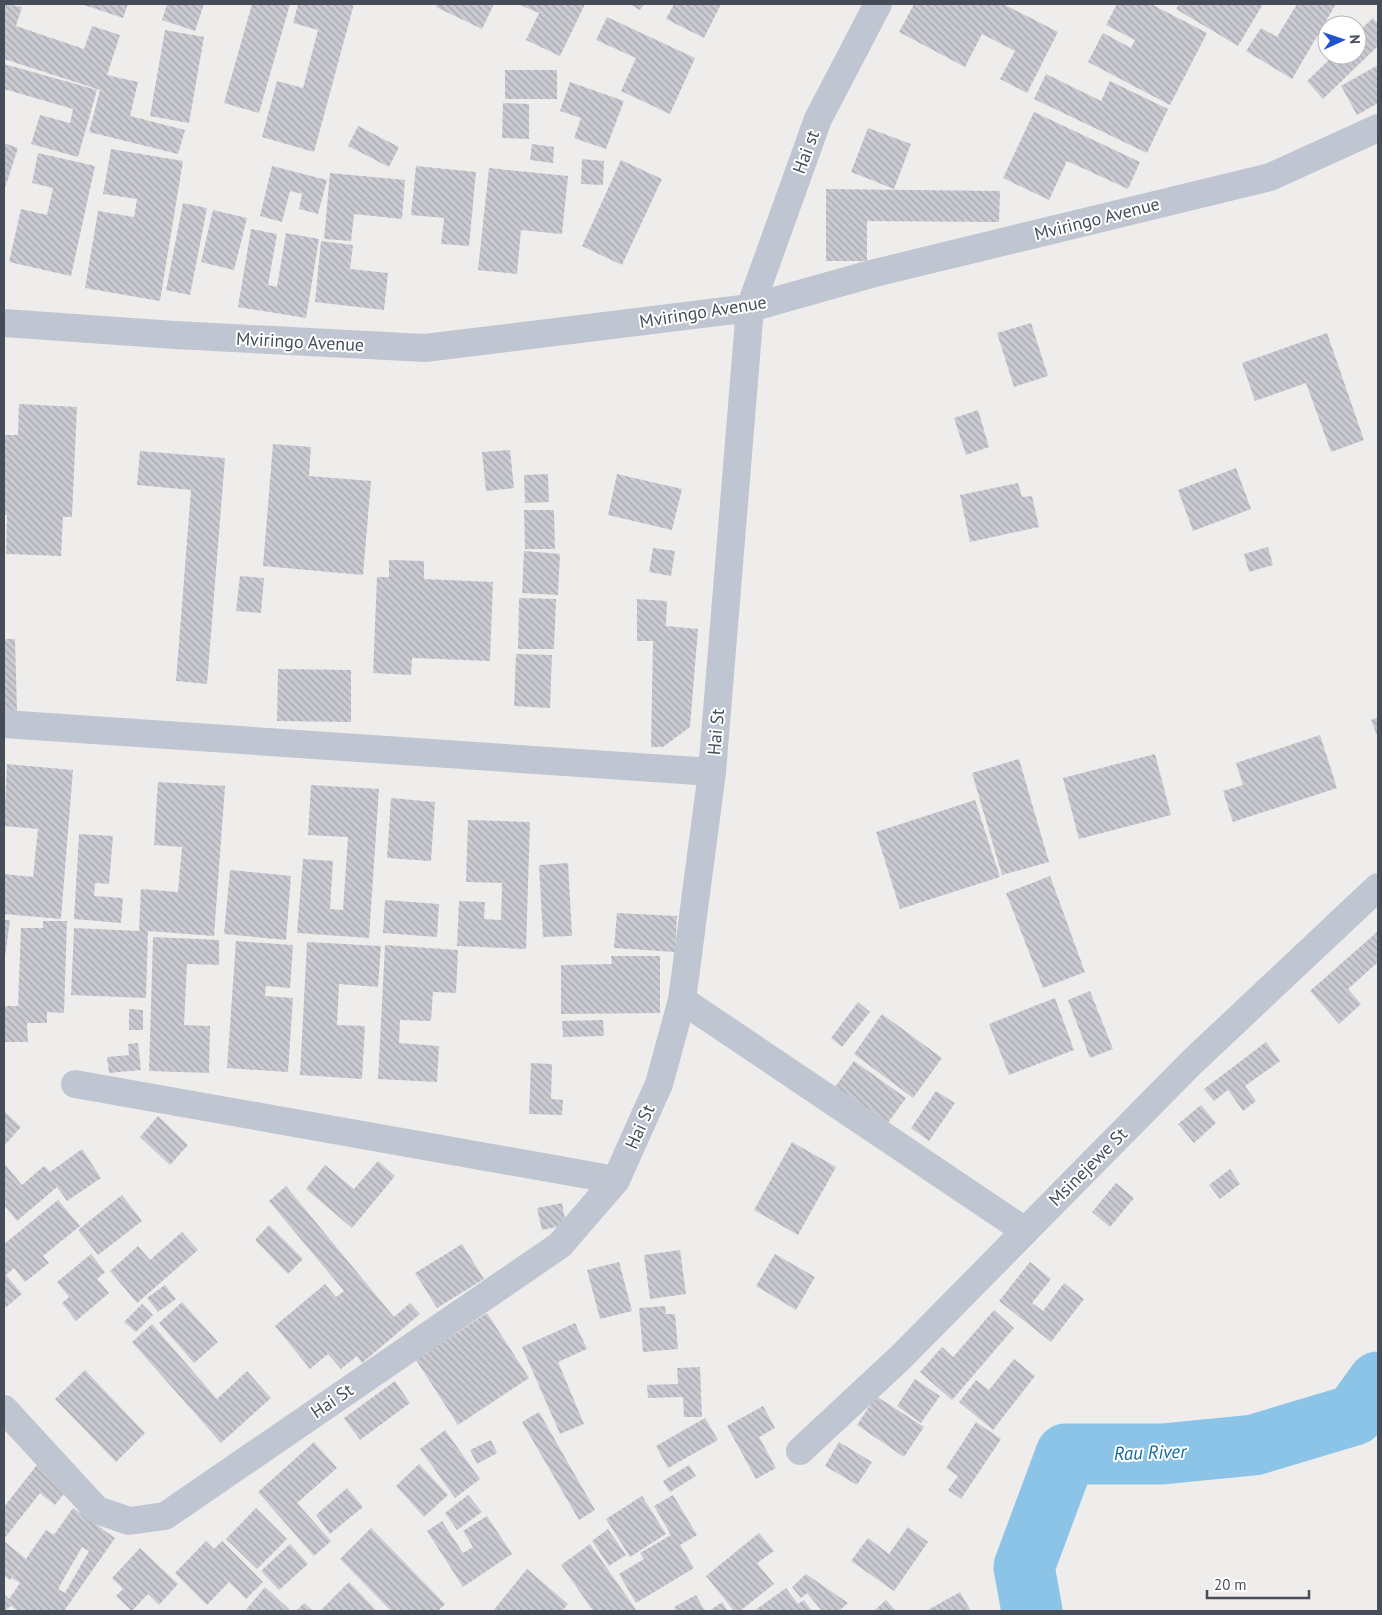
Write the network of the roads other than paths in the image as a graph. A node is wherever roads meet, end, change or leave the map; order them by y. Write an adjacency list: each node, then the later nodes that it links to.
1 (878, 4): 3 (street, Hai st)
2 (1378, 128): 3 (street, Mviringo Avenue)
3 (750, 308): 4 (street, Mviringo Avenue); 6 (street, Hai St)
4 (4, 323)
5 (4, 724): 6 (street)
6 (712, 772): 8 (street, Hai St)
7 (1378, 887): 11 (street, Msinejewe St)
8 (682, 1000): 10 (street, Hai St); 11 (street)
9 (75, 1084): 10 (street)
10 (616, 1180): 12 (street, Hai St)
11 (1025, 1231): 13 (street, Msinejewe St)
12 (4, 1409)
13 (800, 1451)

